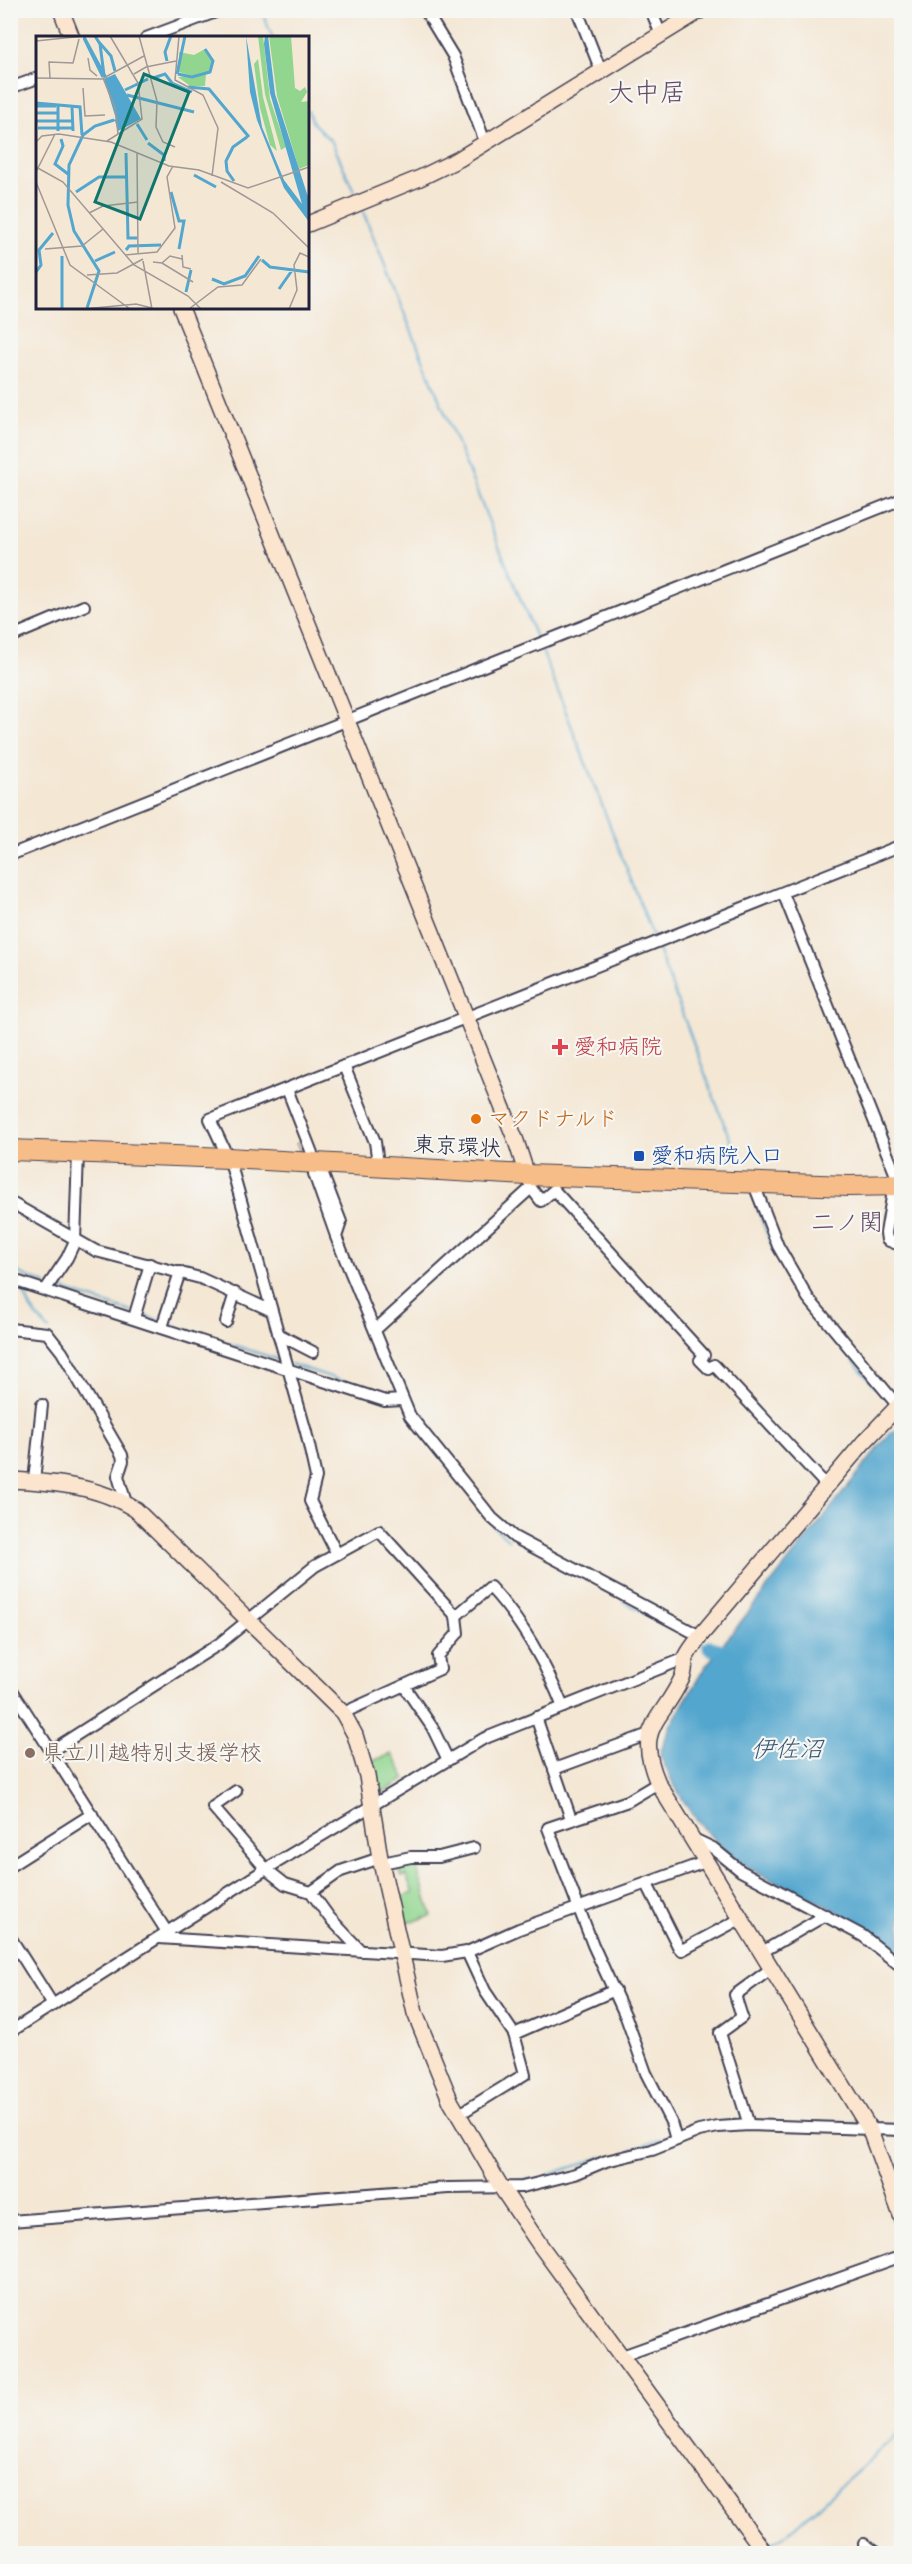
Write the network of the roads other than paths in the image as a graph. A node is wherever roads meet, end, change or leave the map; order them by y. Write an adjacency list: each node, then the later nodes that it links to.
1 (61, 10): 8 (street)
2 (221, 10): 9 (street)
3 (425, 10): 13 (street)
4 (577, 10): 10 (street)
5 (651, 10): 7 (street)
6 (701, 10): 7 (street)
7 (661, 35): 10 (street)
8 (71, 36)
9 (151, 36)
10 (601, 71): 13 (street)
11 (36, 79): 12 (street)
12 (10, 88)
13 (485, 142): 14 (street)
14 (309, 224)
15 (181, 309): 19 (street)
16 (902, 499): 19 (street)
17 (84, 606): 18 (street)
18 (10, 637)
19 (345, 720): 21 (street); 23 (street)
20 (902, 845): 22 (street)
21 (10, 855)
22 (783, 893): 23 (street); 33 (street)
23 (466, 1017): 24 (street); 32 (street)
24 (344, 1066): 25 (street); 30 (street)
25 (284, 1090): 29 (street); 31 (street); 31 (street)
26 (10, 1139): 29 (highway, 東京環状)
27 (10, 1150): 28 (highway, 東京環状)
28 (78, 1153): 29 (highway, 東京環状); 36 (street)
29 (227, 1154): 31 (highway, 東京環状); 43 (street)
30 (378, 1156): 31 (highway, 東京環状); 32 (highway, 東京環状)
31 (311, 1157): 32 (highway, 東京環状); 48 (street)
32 (527, 1175): 33 (highway, 東京環状); 34 (highway, 東京環状); 48 (street); 57 (street)
33 (898, 1179): 34 (highway, 東京環状); 37 (street)
34 (753, 1181): 53 (street)
35 (10, 1202): 36 (street)
36 (75, 1241): 38 (street); 41 (street)
37 (902, 1246)
38 (150, 1264): 39 (street); 44 (street)
39 (180, 1272): 42 (street); 46 (street)
40 (10, 1279): 41 (street)
41 (46, 1289): 44 (street)
42 (235, 1293): 43 (street); 45 (street)
43 (272, 1311): 49 (street)
44 (135, 1314): 46 (street)
45 (226, 1322)
46 (163, 1323): 51 (street)
47 (10, 1329): 58 (street)
48 (375, 1330): 52 (street)
49 (278, 1334): 50 (street); 51 (street)
50 (313, 1352)
51 (287, 1367): 52 (street); 59 (street)
52 (402, 1400): 62 (street)
53 (900, 1404): 57 (street)
54 (42, 1405): 56 (street)
55 (10, 1480): 56 (street)
56 (34, 1481): 58 (street)
57 (827, 1486): 62 (street)
58 (126, 1503): 61 (street)
59 (337, 1554): 60 (street); 61 (street)
60 (456, 1616): 64 (street); 66 (street)
61 (248, 1618): 67 (street); 70 (street)
62 (700, 1636): 63 (street)
63 (686, 1658): 66 (street); 69 (street)
64 (404, 1686): 67 (street); 71 (street)
65 (10, 1687): 70 (street)
66 (563, 1707): 68 (street)
67 (343, 1713): 75 (street)
68 (536, 1717): 71 (street); 72 (street)
69 (649, 1734): 72 (street); 73 (street)
70 (51, 1751): 76 (street)
71 (448, 1760): 75 (street)
72 (554, 1769): 77 (street)
73 (658, 1783): 77 (street); 78 (street)
74 (236, 1791): 83 (street)
75 (373, 1804): 80 (street); 83 (street)
76 (92, 1814): 82 (street); 89 (street)
77 (571, 1819): 86 (street)
78 (694, 1839): 81 (street); 87 (street)
79 (474, 1848): 80 (street)
80 (381, 1860): 85 (street); 94 (street)
81 (705, 1862): 84 (street); 88 (street)
82 (10, 1866)
83 (266, 1869): 85 (street); 89 (street)
84 (647, 1884): 86 (street); 88 (street)
85 (311, 1892): 91 (street)
86 (579, 1908): 92 (street); 97 (street)
87 (825, 1915): 93 (street); 95 (street)
88 (740, 1919): 93 (street)
89 (163, 1935): 91 (street); 98 (street)
90 (10, 1937): 98 (street)
91 (361, 1951): 94 (street)
92 (466, 1952): 94 (street); 100 (street)
93 (762, 1952): 96 (street)
94 (402, 1953): 101 (street)
95 (902, 1967)
96 (772, 1968): 102 (street); 103 (street)
97 (615, 1990): 100 (street); 105 (street)
98 (53, 2005): 99 (street)
99 (10, 2032)
100 (514, 2034): 101 (street)
101 (458, 2115): 106 (street)
102 (748, 2125): 103 (street); 105 (street)
103 (869, 2128): 104 (street); 107 (street)
104 (902, 2130)
105 (676, 2140): 106 (street)
106 (501, 2187): 108 (street); 110 (street)
107 (902, 2218)
108 (10, 2221)
109 (902, 2256): 110 (street)
110 (622, 2356): 112 (street)
111 (864, 2544): 113 (street)
112 (766, 2553)
113 (879, 2553)

